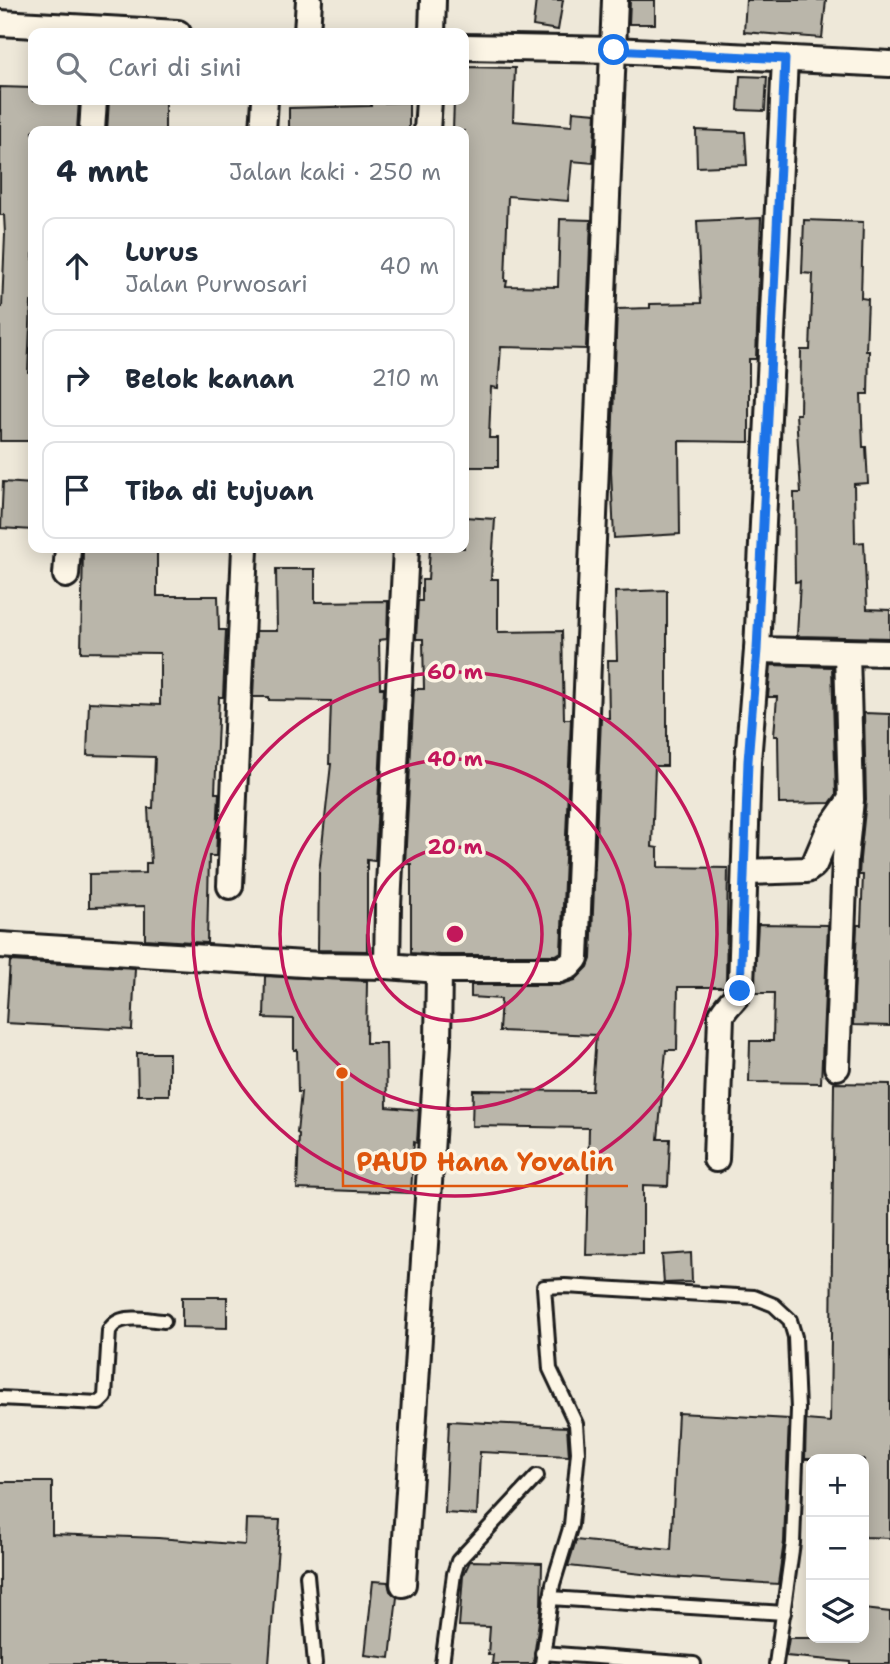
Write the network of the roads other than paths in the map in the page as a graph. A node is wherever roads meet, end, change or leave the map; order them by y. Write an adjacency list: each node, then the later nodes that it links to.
1 (309, 0): 6 (street)
2 (433, 0): 7 (street)
3 (615, 0): 9 (street)
4 (0, 23): 5 (street)
5 (61, 28)
6 (307, 28)
7 (432, 28)
8 (469, 47): 9 (street)
9 (614, 50): 10 (street); 30 (street)
10 (785, 59): 11 (street); 22 (street)
11 (890, 64)
12 (94, 105): 15 (street)
13 (265, 105): 16 (street)
14 (429, 105): 17 (street)
15 (92, 126)
16 (263, 126)
17 (427, 126)
18 (68, 553): 21 (street)
19 (245, 553): 27 (street)
20 (406, 553): 29 (street)
21 (66, 575)
22 (757, 650): 23 (street); 26 (street)
23 (847, 653): 24 (street); 25 (street)
24 (890, 653)
25 (850, 800): 26 (street); 31 (street)
26 (745, 872): 32 (street)
27 (230, 886)
28 (0, 945): 29 (street)
29 (387, 966): 30 (street)
30 (439, 970): 37 (street)
31 (837, 1067)
32 (716, 1158)
33 (164, 1321): 34 (lane)
34 (0, 1398)
35 (537, 1476): 42 (lane)
36 (307, 1575): 41 (lane)
37 (403, 1584)
38 (550, 1598): 39 (lane); 39 (lane); 40 (lane)
39 (784, 1613): 44 (lane)
40 (542, 1659): 43 (lane)
41 (315, 1664)
42 (442, 1664)
43 (694, 1664)
44 (776, 1664)

